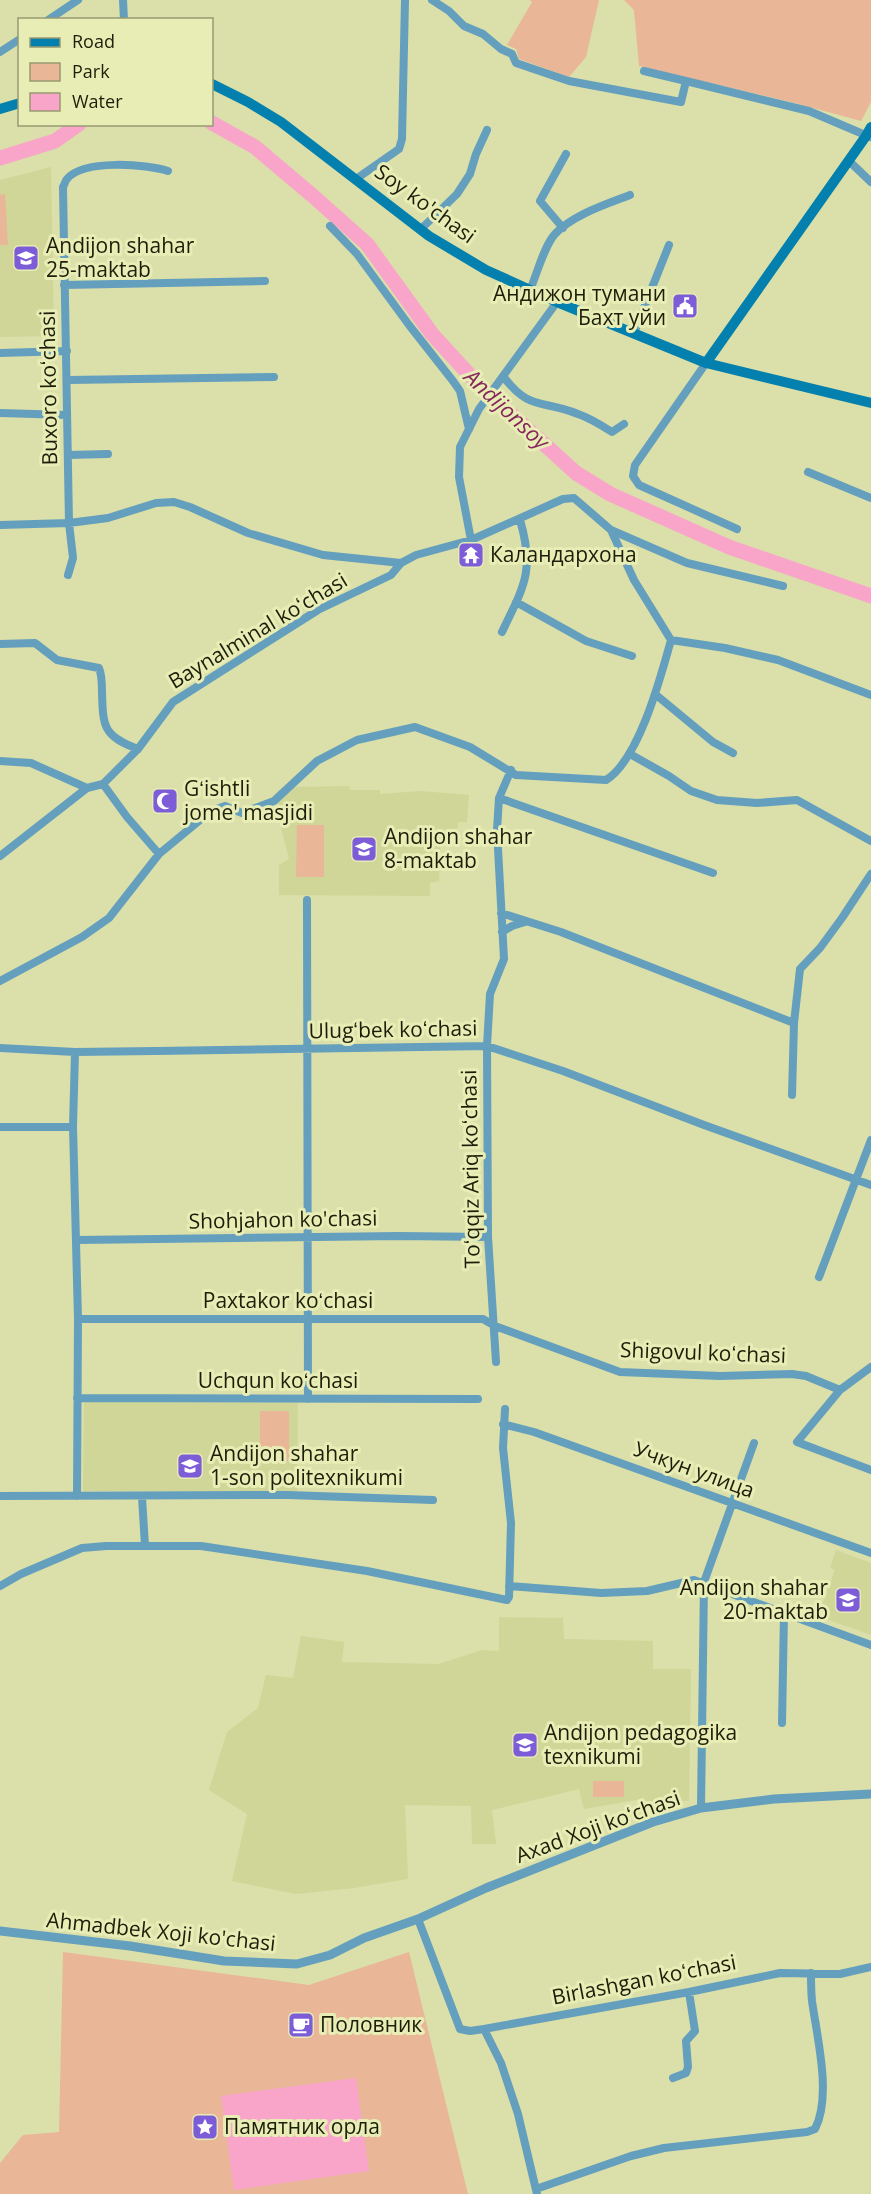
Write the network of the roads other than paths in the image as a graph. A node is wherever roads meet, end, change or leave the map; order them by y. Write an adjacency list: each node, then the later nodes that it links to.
1 (78, 0): 5 (street)
2 (123, 0): 6 (street)
3 (405, 0): 19 (street)
4 (432, 0): 10 (street)
5 (51, 18)
6 (124, 18)
7 (18, 40): 8 (street)
8 (0, 52)
9 (644, 71): 10 (street)
10 (686, 81): 15 (street)
11 (213, 84): 19 (main road, Soy ko'chasi)
12 (18, 104): 13 (main road)
13 (0, 109)
14 (487, 130): 24 (street)
15 (870, 134): 17 (main road)
16 (566, 153): 23 (street)
17 (849, 161): 20 (street); 33 (main road)
18 (168, 171): 27 (street, Buxoro koʻchasi)
19 (356, 179): 24 (main road, Soy ko'chasi)
20 (871, 183)
21 (630, 195): 23 (street)
22 (330, 226): 41 (street)
23 (563, 228): 28 (street)
24 (420, 230): 28 (main road, Soy ko'chasi)
25 (669, 245): 30 (street)
26 (265, 281): 27 (street)
27 (64, 285): 31 (street, Buxoro koʻchasi)
28 (530, 290): 29 (main road, Soy ko'chasi)
29 (557, 302): 30 (main road, Soy ko'chasi); 35 (street)
30 (634, 333): 33 (main road, Soy ko'chasi)
31 (67, 351): 32 (street); 36 (street, Buxoro koʻchasi)
32 (0, 353)
33 (706, 363): 37 (main road, Soy ko'chasi); 49 (street)
34 (274, 377): 36 (street)
35 (501, 378): 40 (street); 41 (street)
36 (68, 380): 39 (street, Buxoro koʻchasi)
37 (871, 403)
38 (0, 413): 39 (street)
39 (67, 415): 43 (street, Buxoro koʻchasi)
40 (624, 424)
41 (469, 429): 51 (street)
42 (108, 454): 43 (street)
43 (68, 455): 47 (street, Buxoro koʻchasi)
44 (808, 472): 45 (street)
45 (871, 498)
46 (520, 520): 50 (street, Baynalminal koʻchasi); 51 (street, Baynalminal koʻchasi); 55 (street)
47 (69, 523): 48 (street); 52 (street); 53 (street, Buxoro koʻchasi)
48 (0, 525)
49 (737, 529)
50 (611, 530): 54 (street); 57 (street)
51 (471, 540): 52 (street, Baynalminal koʻchasi)
52 (401, 563): 62 (street, Baynalminal koʻchasi)
53 (68, 575)
54 (783, 586)
55 (516, 602): 56 (street); 59 (street)
56 (502, 632)
57 (671, 640): 60 (street); 61 (street)
58 (0, 644): 62 (street)
59 (632, 656)
60 (655, 694): 63 (street); 64 (street)
61 (871, 695)
62 (138, 749): 67 (street, Baynalminal koʻchasi)
63 (733, 753)
64 (630, 754): 66 (street); 70 (street)
65 (0, 761): 68 (street)
66 (511, 770): 69 (street, Toʻqqiz Ariq koʻchasi); 71 (street)
67 (103, 784): 68 (street); 71 (street)
68 (87, 788): 72 (street)
69 (499, 798): 73 (street); 76 (street, Toʻqqiz Ariq koʻchasi)
70 (871, 841)
71 (159, 854): 79 (street)
72 (0, 856)
73 (713, 873)
74 (871, 874): 80 (street)
75 (307, 900): 83 (street)
76 (501, 913): 77 (street); 78 (street, Toʻqqiz Ariq koʻchasi)
77 (526, 921): 78 (street); 80 (street)
78 (502, 932): 81 (street, Toʻqqiz Ariq koʻchasi)
79 (0, 981)
80 (794, 1023): 85 (street)
81 (487, 1046): 83 (street, Ulugʻbek koʻchasi); 89 (street, Ulugʻbek koʻchasi); 92 (street, Toʻqqiz Ariq koʻchasi)
82 (0, 1048): 84 (street, Ulugʻbek koʻchasi)
83 (308, 1049): 84 (street, Ulugʻbek koʻchasi); 91 (street)
84 (75, 1052): 87 (street)
85 (792, 1095)
86 (0, 1127): 87 (street)
87 (74, 1127): 93 (street)
88 (871, 1140): 89 (street)
89 (855, 1180): 90 (street, Ulugʻbek koʻchasi); 94 (street)
90 (871, 1185)
91 (308, 1237): 92 (street, Shohjahon ko'chasi); 93 (street, Shohjahon ko'chasi); 96 (street)
92 (488, 1237): 97 (street, Toʻqqiz Ariq koʻchasi)
93 (78, 1240): 95 (street)
94 (819, 1278)
95 (78, 1319): 96 (street, Paxtakor koʻchasi); 101 (street)
96 (308, 1319): 97 (street, Paxtakor koʻchasi); 102 (street)
97 (495, 1326): 98 (street, Toʻqqiz Ariq koʻchasi); 100 (street, Shigovul koʻchasi)
98 (496, 1362)
99 (871, 1367): 100 (street)
100 (840, 1390): 107 (street)
101 (77, 1398): 102 (street, Uchqun koʻchasi); 109 (street)
102 (308, 1399): 103 (street, Uchqun koʻchasi)
103 (478, 1399)
104 (505, 1409): 105 (street)
105 (503, 1424): 112 (street, Учкун улица); 117 (street)
106 (754, 1443): 112 (street)
107 (871, 1470)
108 (0, 1496): 109 (street)
109 (77, 1496): 110 (street)
110 (142, 1497): 111 (street); 113 (street)
111 (433, 1500)
112 (733, 1504): 114 (street, Учкун улица); 115 (street)
113 (145, 1546): 116 (street); 117 (street)
114 (871, 1553)
115 (704, 1582): 117 (street); 118 (street); 122 (street)
116 (0, 1586)
117 (509, 1586)
118 (784, 1614): 119 (street); 120 (street)
119 (871, 1645)
120 (782, 1723)
121 (871, 1794): 122 (street, Axad Xoji koʻchasi)
122 (701, 1808): 123 (street, Axad Xoji koʻchasi)
123 (418, 1920): 124 (street, Ahmadbek Xoji ko'chasi); 128 (street, Birlashgan koʻchasi)
124 (0, 1931)
125 (871, 1966): 126 (street, Birlashgan koʻchasi)
126 (812, 1973): 127 (street, Birlashgan koʻchasi); 130 (street)
127 (689, 1992): 128 (street, Birlashgan koʻchasi); 129 (street)
128 (484, 2029): 130 (street)
129 (673, 2078)
130 (536, 2191)

